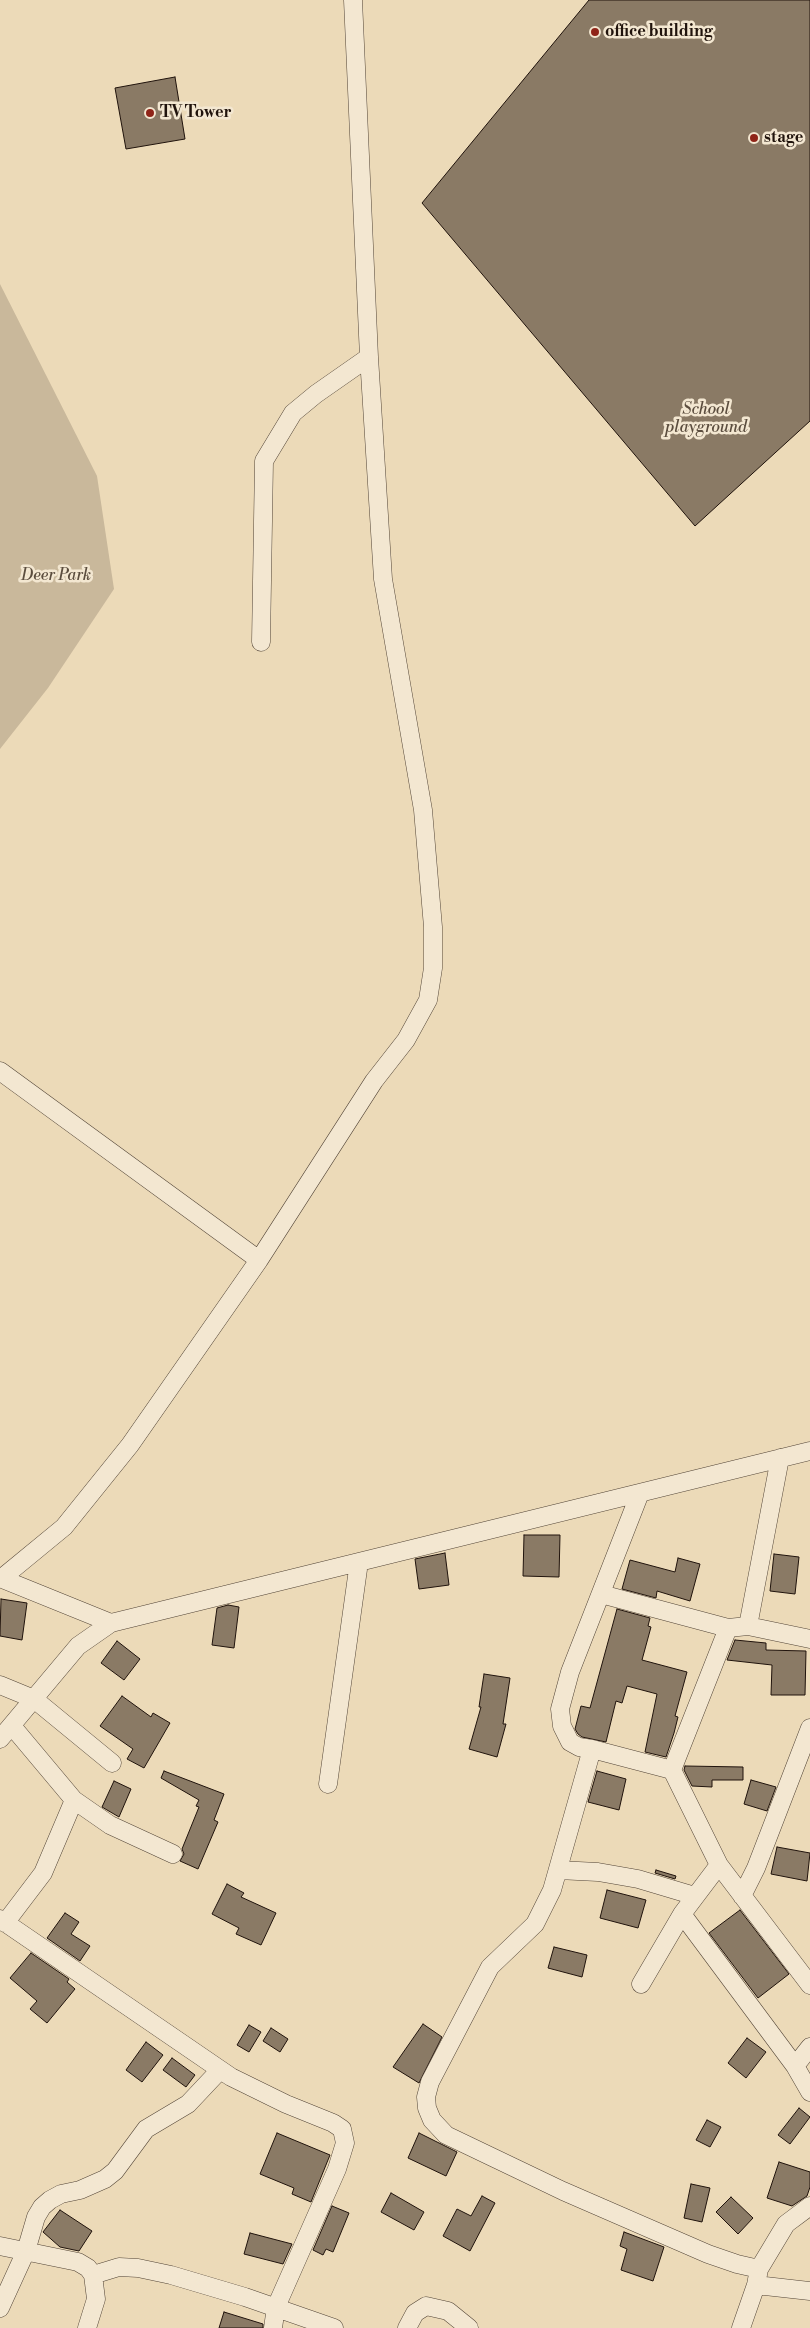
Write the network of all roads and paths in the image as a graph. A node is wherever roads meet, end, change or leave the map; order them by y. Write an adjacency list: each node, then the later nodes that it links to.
1 (353, 0): 2 (street)
2 (370, 358): 3 (street); 5 (street)
3 (262, 642)
4 (0, 1071): 5 (street)
5 (259, 1260): 10 (street)
6 (810, 1451): 7 (street)
7 (780, 1458): 8 (street); 13 (street)
8 (640, 1493): 9 (street); 11 (street)
9 (359, 1562): 12 (street); 24 (street)
10 (1, 1578): 12 (street)
11 (601, 1594): 14 (street); 21 (street)
12 (111, 1623): 17 (street)
13 (748, 1626): 14 (street); 15 (street)
14 (728, 1628): 23 (street)
15 (810, 1639)
16 (0, 1684): 17 (street)
17 (34, 1700): 18 (street); 22 (street)
18 (12, 1726): 20 (street); 25 (street)
19 (810, 1728): 30 (street)
20 (0, 1740)
21 (592, 1750): 23 (street); 28 (street)
22 (112, 1763)
23 (672, 1770): 27 (street)
24 (328, 1784)
25 (74, 1800): 26 (street); 32 (street)
26 (174, 1854)
27 (719, 1865): 29 (street); 30 (street)
28 (558, 1870): 29 (street); 43 (street)
29 (695, 1896): 31 (street)
30 (742, 1896): 34 (street)
31 (682, 1914): 33 (street); 36 (street)
32 (2, 1921): 37 (street)
33 (641, 1984)
34 (810, 1985)
35 (810, 2047): 36 (street)
36 (795, 2066): 38 (street)
37 (220, 2070): 41 (street); 46 (street)
38 (810, 2092)
39 (810, 2206): 43 (street)
40 (0, 2246): 41 (street)
41 (26, 2251): 42 (street); 45 (street)
42 (93, 2275): 46 (street); 47 (street)
43 (758, 2277): 44 (street); 52 (street)
44 (810, 2291)
45 (0, 2308)
46 (276, 2308): 48 (street); 49 (street)
47 (87, 2328)
48 (273, 2328)
49 (334, 2328)
50 (406, 2328): 51 (street)
51 (468, 2328)
52 (741, 2328)

